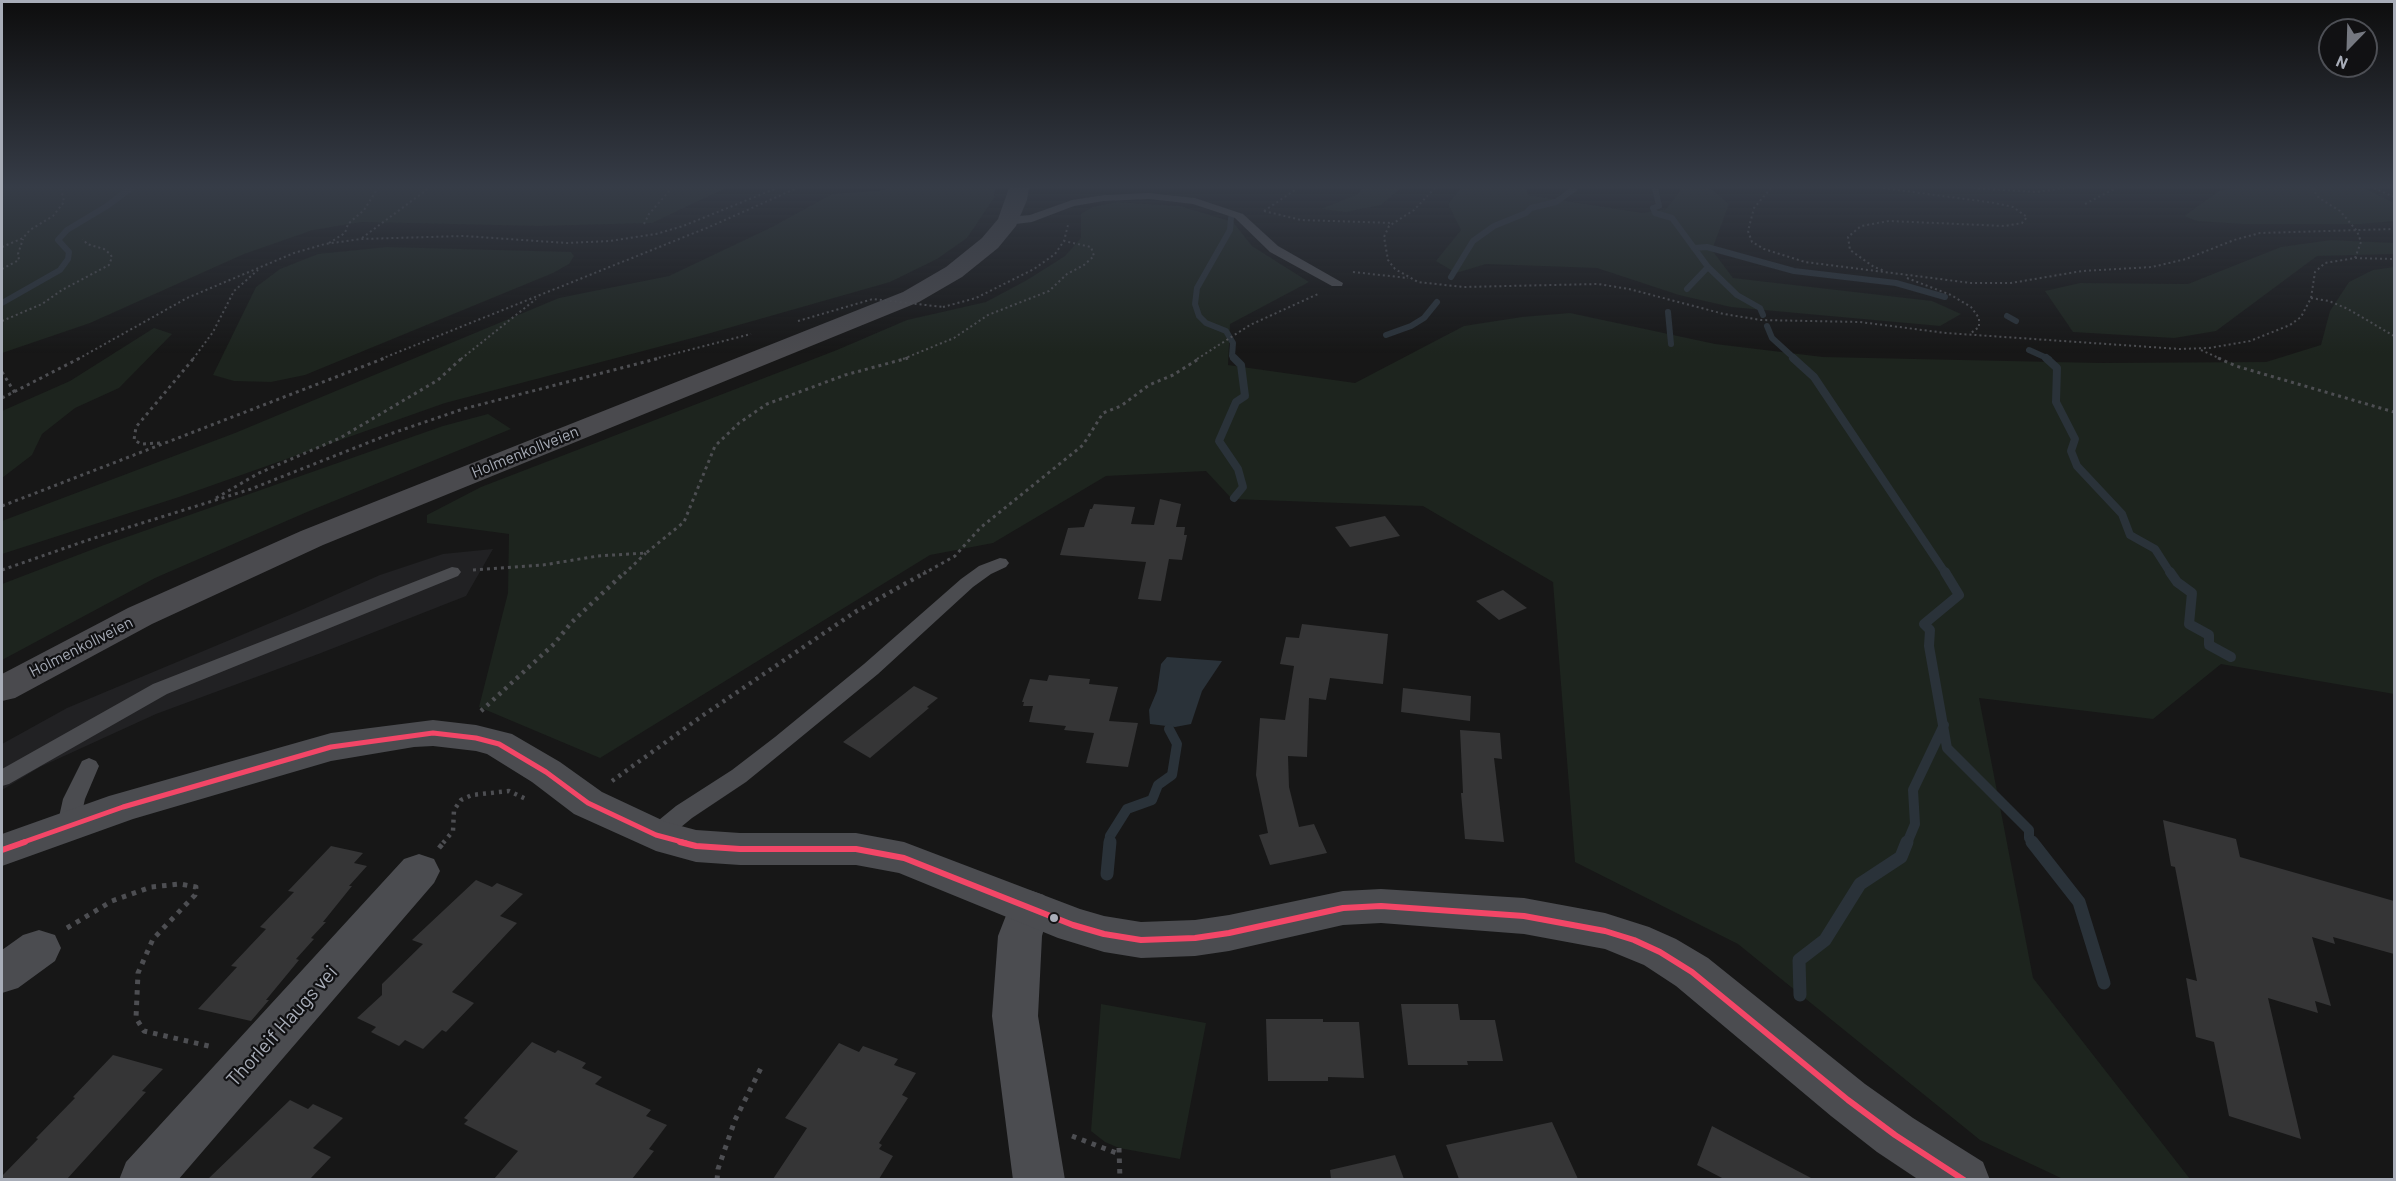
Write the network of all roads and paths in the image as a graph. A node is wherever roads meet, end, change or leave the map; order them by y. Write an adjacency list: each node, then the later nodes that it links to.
1 (21, 243): 18 (path)
2 (86, 243): 24 (path)
3 (331, 243): 14 (path)
4 (668, 243): 22 (path)
5 (989, 243): 41 (main road, Holmenkollveien)
6 (1063, 243): 25 (path, bridge)
7 (1075, 243): 37 (path, bridge)
8 (1269, 243): 21 (lane)
9 (1385, 243): 27 (path)
10 (1754, 243): 20 (path)
11 (1849, 243): 20 (path)
12 (2226, 243): 20 (path)
13 (2361, 243): 15 (path)
14 (325, 244): 17 (path)
15 (2355, 258): 16 (path); 23 (path)
16 (2394, 259)
17 (270, 263): 31 (path); 34 (path)
18 (2, 268)
19 (1356, 273): 21 (path)
20 (1900, 275): 27 (path)
21 (1337, 283): 45 (path)
22 (542, 294): 34 (path); 35 (path)
23 (2311, 298): 28 (path); 29 (path)
24 (2, 321)
25 (789, 324)
26 (761, 332): 35 (path)
27 (1970, 334): 29 (path)
28 (2394, 336)
29 (2200, 349): 33 (path)
30 (2, 372): 31 (path)
31 (15, 393): 32 (path)
32 (2, 398)
33 (2394, 412)
34 (167, 442): 36 (path)
35 (207, 503): 39 (path)
36 (2, 506)
37 (646, 553): 40 (path); 42 (path)
38 (1000, 563): 47 (lane)
39 (2, 570)
40 (452, 572): 44 (lane)
41 (2, 689)
42 (458, 736): 45 (street); 46 (street)
43 (89, 766): 46 (lane)
44 (2, 778)
45 (573, 792): 47 (street); 49 (path)
46 (68, 826): 48 (street)
47 (656, 835): 50 (street)
48 (2, 850)
49 (419, 872): 53 (street, Thorleif Haugs vei)
50 (1029, 907): 58 (street); 60 (street)
51 (39, 948): 52 (street); 53 (path)
52 (2, 974)
53 (254, 1056): 56 (street, Thorleif Haugs vei)
54 (761, 1068): 57 (path)
55 (1119, 1148): 59 (path)
56 (144, 1179)
57 (717, 1179)
58 (1039, 1179)
59 (1120, 1179)
60 (1965, 1179)

